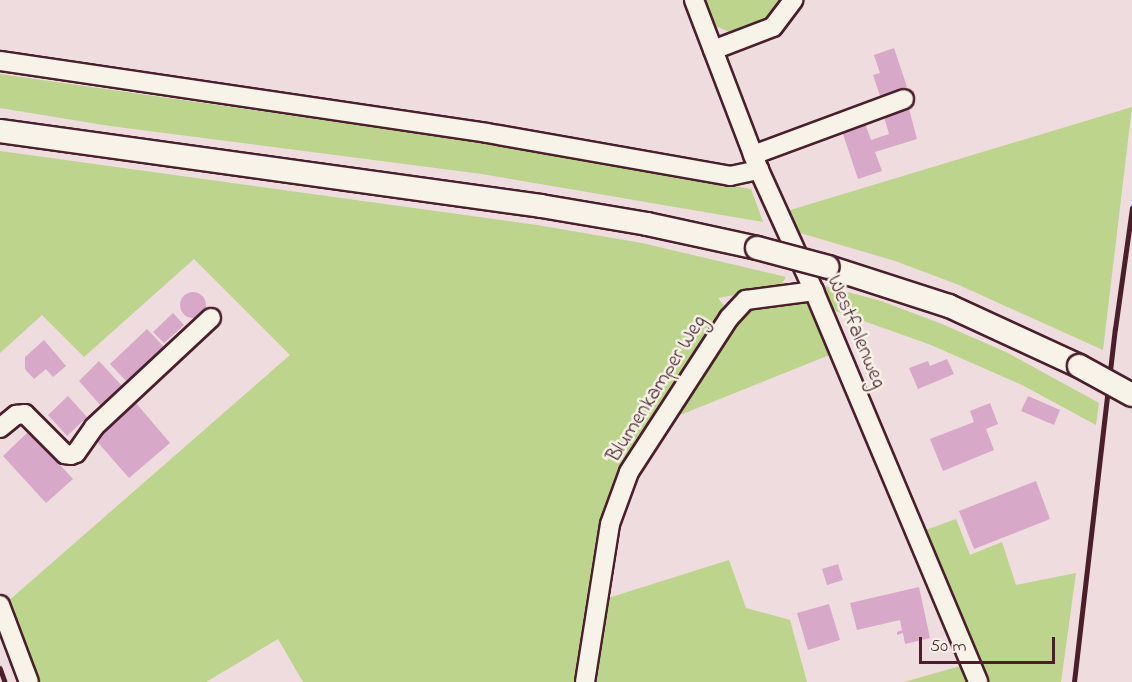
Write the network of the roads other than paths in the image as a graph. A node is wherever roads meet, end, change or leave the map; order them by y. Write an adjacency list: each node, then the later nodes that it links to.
1 (694, 0): 3 (street, Westfalenweg)
2 (793, 0): 3 (street)
3 (713, 50): 7 (street, Westfalenweg)
4 (0, 61): 7 (street)
5 (904, 99): 7 (street)
6 (0, 131): 10 (main road, bridge)
7 (756, 162): 8 (street, Westfalenweg)
8 (814, 291): 14 (street, Blumenkamper Weg); 15 (street, Westfalenweg)
9 (211, 318): 11 (street)
10 (1132, 395)
11 (0, 428)
12 (0, 605): 13 (street)
13 (29, 682)
14 (585, 682)
15 (978, 682)

